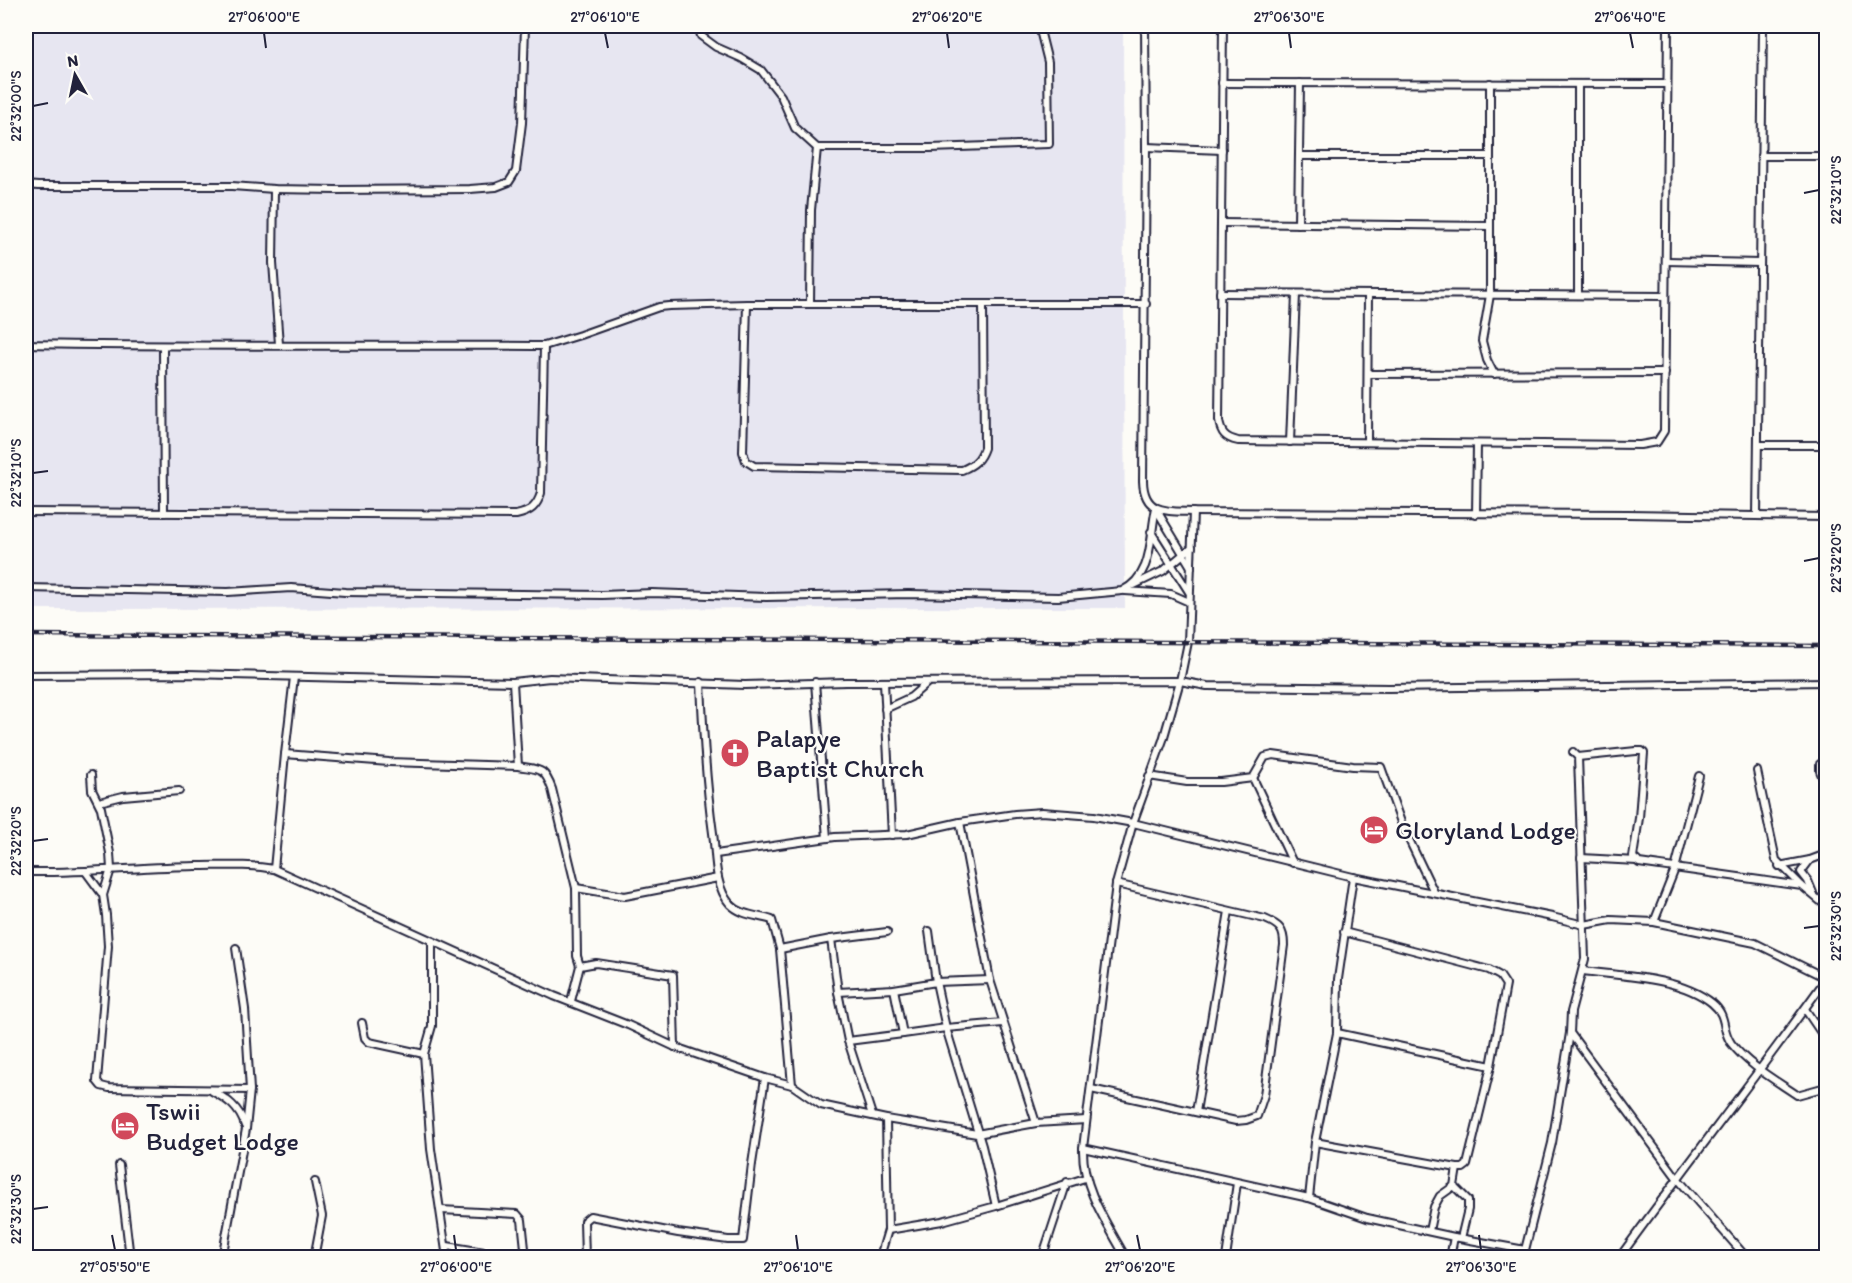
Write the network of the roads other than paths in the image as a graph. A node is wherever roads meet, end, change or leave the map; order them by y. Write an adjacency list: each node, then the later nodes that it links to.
1 (525, 26): 21 (street)
2 (698, 26): 14 (street)
3 (1039, 26): 14 (street)
4 (1145, 26): 13 (street)
5 (1223, 26): 8 (street)
6 (1668, 26): 12 (street)
7 (1762, 26): 18 (street)
8 (1222, 83): 9 (street); 15 (street)
9 (1300, 83): 10 (street); 16 (street)
10 (1490, 84): 11 (street); 17 (street)
11 (1578, 84): 12 (street); 31 (street)
12 (1667, 84): 25 (street)
13 (1146, 147): 15 (street); 35 (street)
14 (817, 148): 34 (street)
15 (1222, 150): 22 (street)
16 (1299, 156): 17 (street); 23 (street)
17 (1489, 156): 24 (street)
18 (1761, 156): 19 (street); 26 (street)
19 (1827, 156)
20 (26, 185): 21 (street)
21 (273, 189): 38 (street)
22 (1221, 223): 23 (street); 27 (street)
23 (1298, 224): 24 (street)
24 (1490, 226): 30 (street)
25 (1666, 261): 26 (street); 32 (street)
26 (1760, 263): 47 (street)
27 (1220, 293): 28 (street); 44 (street)
28 (1296, 294): 29 (street); 44 (street)
29 (1368, 294): 30 (street); 42 (street)
30 (1490, 295): 31 (street); 43 (street)
31 (1578, 295): 32 (street)
32 (1665, 296): 41 (street)
33 (747, 304): 34 (street); 36 (street); 39 (street)
34 (810, 304): 36 (street)
35 (1146, 304): 36 (street); 49 (street)
36 (983, 305)
37 (26, 344): 40 (street)
38 (279, 345): 39 (street); 40 (street)
39 (544, 346): 52 (street)
40 (163, 347): 52 (street)
41 (1665, 373): 43 (street); 46 (street)
42 (1368, 374): 43 (street); 45 (street)
43 (1494, 374)
44 (1290, 442): 45 (street)
45 (1367, 442): 46 (street)
46 (1477, 444): 53 (street)
47 (1758, 445): 48 (street); 54 (street)
48 (1827, 446)
49 (1156, 508): 51 (street); 56 (street); 58 (street)
50 (26, 512): 52 (street)
51 (1193, 512): 53 (street); 57 (street)
52 (164, 513)
53 (1476, 514): 54 (street)
54 (1757, 516): 55 (street)
55 (1827, 517)
56 (1151, 532): 59 (street); 61 (street)
57 (1192, 548): 58 (street); 60 (street)
58 (1184, 554): 59 (street); 60 (street)
59 (1172, 564): 61 (street); 64 (street)
60 (1191, 567): 64 (street)
61 (1131, 587): 63 (street)
62 (26, 588): 63 (street)
63 (1122, 591): 65 (street)
64 (1190, 592): 65 (street)
65 (1189, 602): 68 (street)
66 (27, 676): 67 (street)
67 (294, 677): 69 (street); 76 (street)
68 (1179, 681): 73 (street); 74 (street); 81 (street)
69 (513, 682): 70 (street); 78 (street)
70 (700, 682): 71 (street); 91 (street)
71 (815, 682): 72 (street); 90 (street)
72 (884, 682): 73 (street); 75 (street)
73 (928, 682): 75 (street)
74 (1827, 682)
75 (885, 709): 89 (street)
76 (285, 754): 78 (street); 99 (street)
77 (1827, 761): 84 (street)
78 (518, 766): 107 (street)
79 (1757, 771): 97 (street)
80 (91, 775): 86 (street)
81 (1149, 776): 83 (street); 88 (street)
82 (1699, 776): 100 (street)
83 (1253, 778): 96 (street); 108 (street)
84 (1827, 786)
85 (179, 790): 86 (street)
86 (99, 802): 98 (street)
87 (960, 822): 88 (street); 89 (street); 125 (street)
88 (1133, 823): 96 (street); 105 (street)
89 (892, 835): 90 (street)
90 (827, 838): 91 (street)
91 (716, 854): 104 (street)
92 (1827, 854): 94 (street)
93 (1581, 858): 95 (street); 95 (street); 114 (street)
94 (1810, 860): 97 (street); 110 (street)
95 (1636, 861): 100 (street)
96 (1293, 862): 103 (street)
97 (1779, 866): 106 (street)
98 (111, 869): 99 (street); 102 (street); 109 (street)
99 (274, 869): 119 (street)
100 (1675, 869): 106 (street); 113 (street)
101 (26, 872): 102 (street)
102 (86, 872): 109 (street)
103 (1353, 877): 108 (street); 117 (street)
104 (718, 878): 107 (street); 121 (street)
105 (1116, 884): 112 (street); 147 (street)
106 (1802, 886): 110 (street)
107 (576, 888): 122 (street)
108 (1434, 892): 114 (street)
109 (103, 895): 146 (street)
110 (1815, 897): 111 (street)
111 (1827, 906)
112 (1229, 910): 149 (street); 149 (street)
113 (1654, 922): 114 (street); 124 (street)
114 (1584, 925): 123 (street)
115 (929, 931): 126 (street)
116 (887, 932): 118 (street)
117 (1344, 932): 134 (street); 141 (street)
118 (831, 939): 121 (street); 128 (street)
119 (432, 941): 129 (street); 140 (street)
120 (236, 948): 148 (street)
121 (780, 948): 144 (street)
122 (580, 966): 129 (street); 139 (street)
123 (1583, 971): 135 (street); 142 (street)
124 (1827, 978): 130 (street)
125 (990, 980): 126 (street); 132 (street)
126 (936, 982): 127 (street); 133 (street)
127 (894, 989): 128 (street); 136 (street)
128 (838, 993): 138 (street)
129 (572, 1002): 139 (street)
130 (1804, 1009): 137 (street); 142 (street)
131 (362, 1023): 140 (street)
132 (1003, 1023): 133 (street); 153 (street)
133 (946, 1028): 136 (street); 155 (street)
134 (1337, 1033): 141 (street); 156 (street)
135 (1570, 1033): 161 (street); 171 (street)
136 (903, 1034): 138 (street)
137 (1827, 1040)
138 (848, 1041): 150 (street)
139 (675, 1047): 143 (street)
140 (424, 1054): 168 (street)
141 (1491, 1066): 159 (street)
142 (1761, 1071): 145 (street); 161 (street)
143 (765, 1078): 144 (street); 180 (street)
144 (792, 1085): 150 (street)
145 (1827, 1087)
146 (210, 1089): 148 (street); 154 (street)
147 (1091, 1089): 149 (street); 152 (street)
148 (250, 1090): 154 (street)
149 (1196, 1112)
150 (872, 1115): 151 (street)
151 (886, 1119): 155 (street); 169 (street)
152 (1086, 1120): 153 (street); 157 (street)
153 (1036, 1123): 155 (street)
154 (246, 1129): 176 (street)
155 (977, 1134): 167 (street)
156 (1315, 1142): 159 (street); 166 (street)
157 (1083, 1148): 160 (street); 164 (street)
158 (119, 1165): 175 (street)
159 (1457, 1168): 165 (street)
160 (1085, 1178): 163 (street); 183 (street)
161 (1677, 1178): 186 (street); 187 (street)
162 (315, 1182): 177 (street)
163 (1067, 1182): 167 (street); 182 (street)
164 (1237, 1183): 166 (street); 184 (street)
165 (1454, 1186): 170 (street); 171 (street)
166 (1309, 1198): 170 (street)
167 (996, 1206): 169 (street)
168 (441, 1210): 172 (street); 179 (street)
169 (888, 1230): 181 (street)
170 (1428, 1231): 171 (street)
171 (1457, 1238): 185 (street)
172 (447, 1246): 178 (street); 179 (street)
173 (26, 1248): 174 (street)
174 (28, 1257)
175 (130, 1257)
176 (222, 1257)
177 (314, 1257)
178 (447, 1257)
179 (524, 1257)
180 (585, 1257)
181 (882, 1257)
182 (1042, 1257)
183 (1126, 1257)
184 (1226, 1257)
185 (1450, 1257)
186 (1619, 1257)
187 (1747, 1257)

